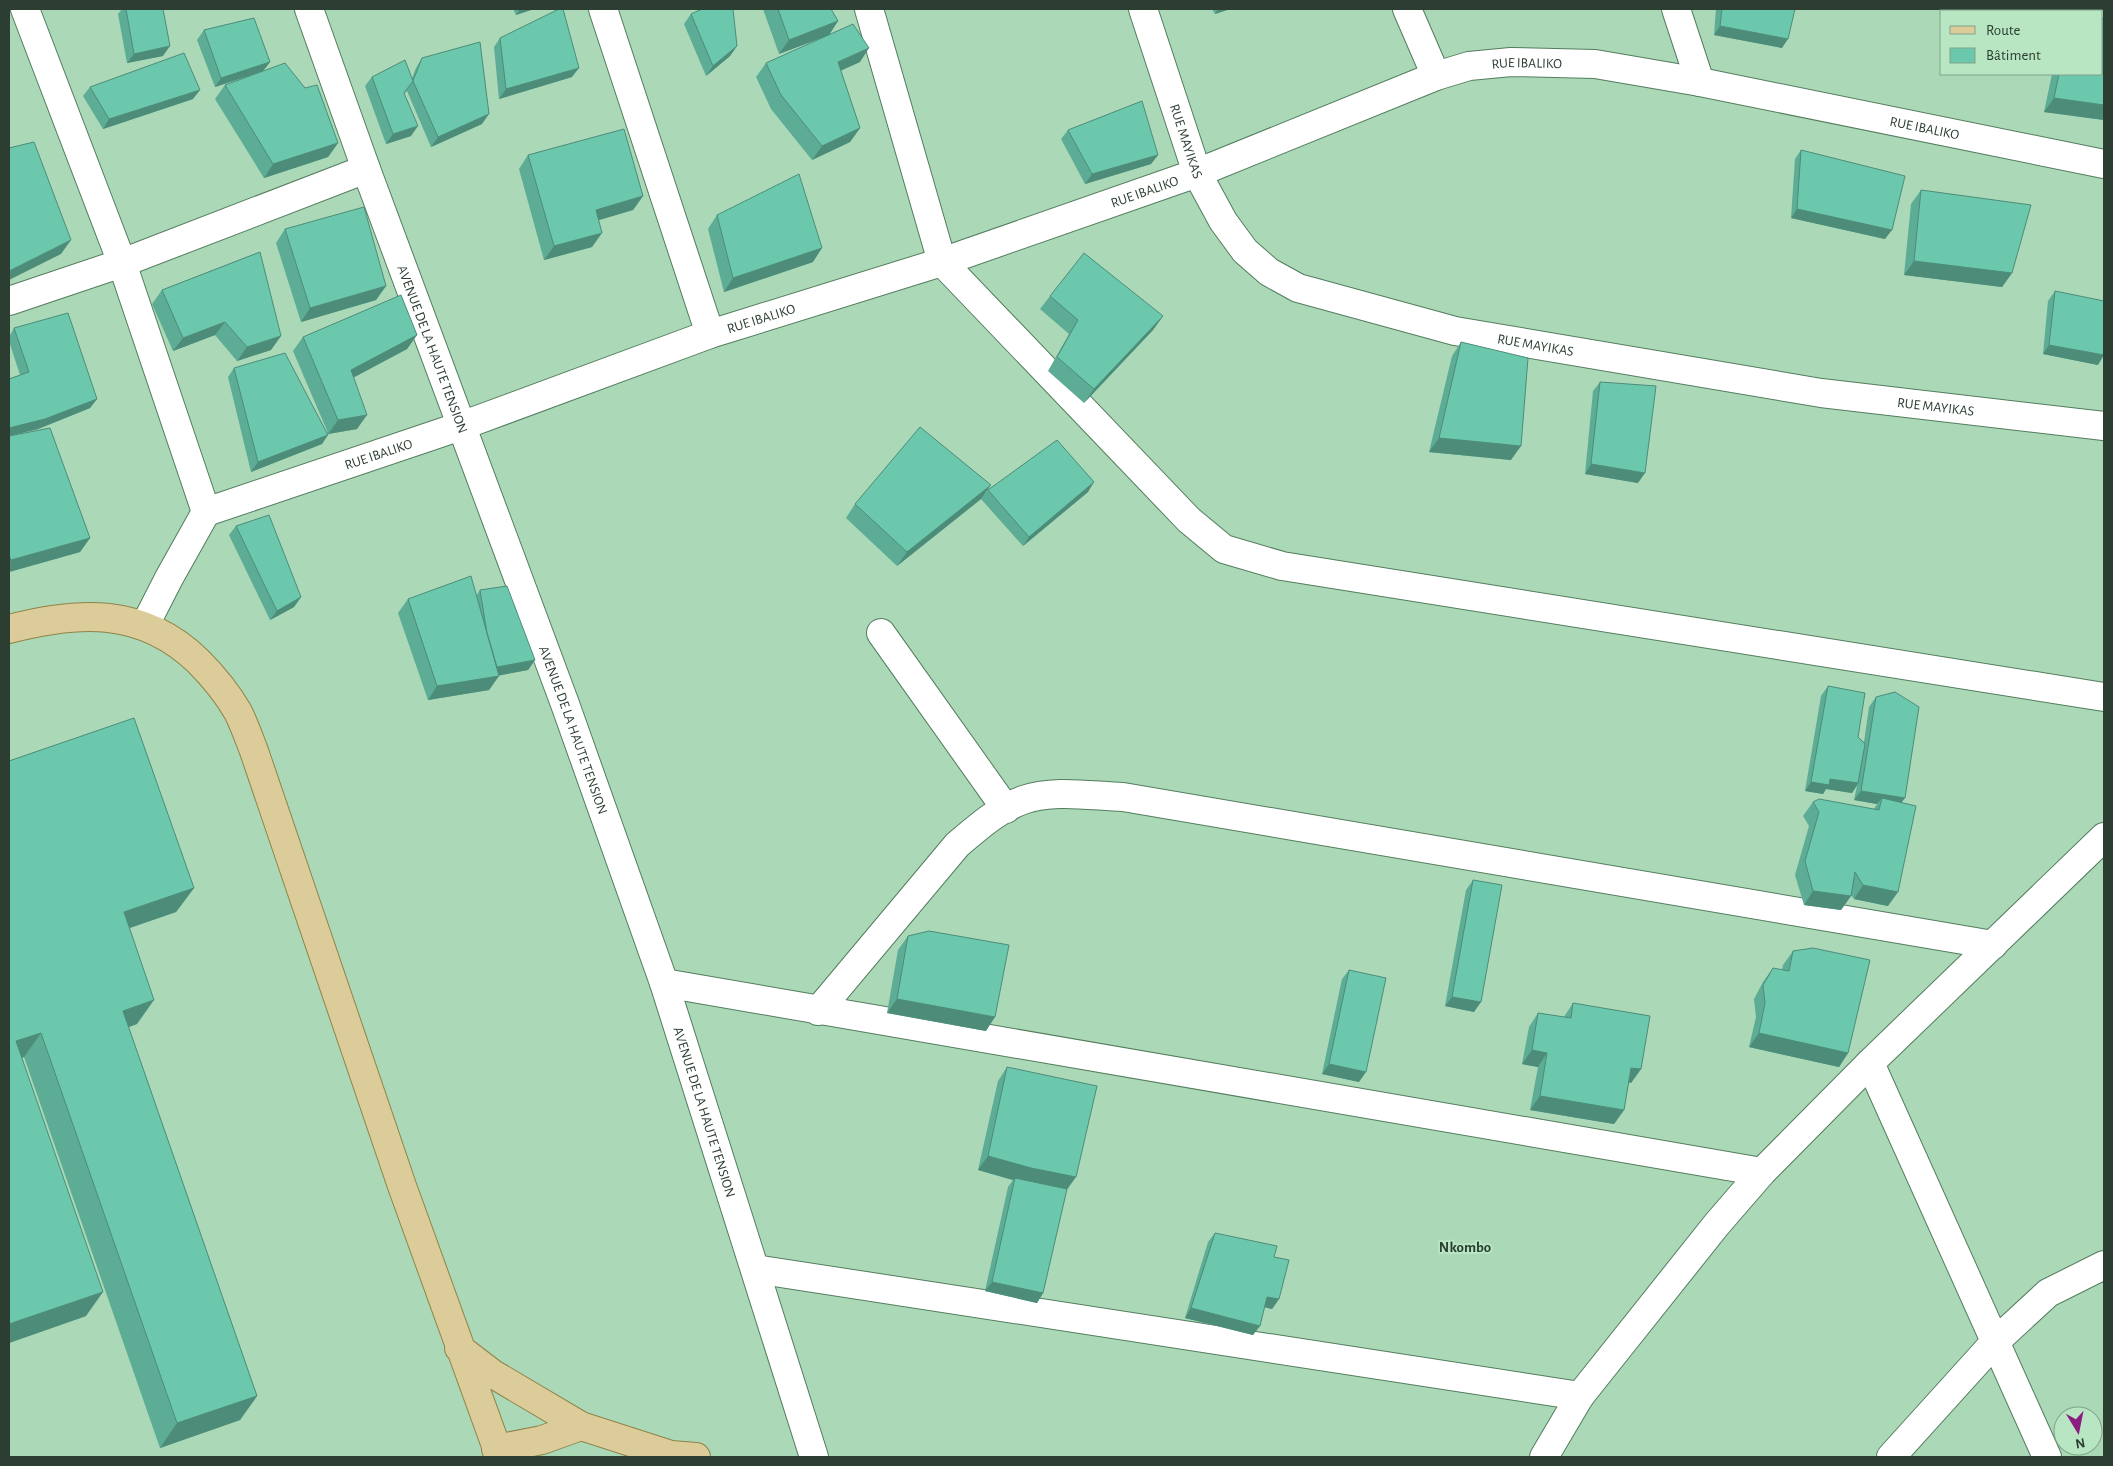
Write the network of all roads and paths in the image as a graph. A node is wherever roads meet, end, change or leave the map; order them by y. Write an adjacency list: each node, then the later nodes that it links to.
1 (25, 9): 14 (street)
2 (310, 9): 11 (street, AVENUE DE LA HAUTE TENSION)
3 (603, 9): 16 (street)
4 (869, 9): 13 (street)
5 (1143, 9): 12 (street, RUE MAYIKAS)
6 (1407, 9): 8 (street)
7 (1676, 9): 9 (street)
8 (1436, 76): 9 (street, RUE IBALIKO); 12 (street, RUE IBALIKO)
9 (1700, 82): 10 (street, RUE IBALIKO)
10 (2104, 164)
11 (366, 169): 14 (street); 17 (street, AVENUE DE LA HAUTE TENSION)
12 (1197, 173): 13 (street, RUE IBALIKO); 18 (street, RUE MAYIKAS)
13 (942, 262): 16 (street, RUE IBALIKO); 23 (street)
14 (122, 263): 15 (street); 19 (street)
15 (9, 301)
16 (710, 334): 17 (street, RUE IBALIKO)
17 (462, 426): 19 (street, RUE IBALIKO); 27 (street, AVENUE DE LA HAUTE TENSION)
18 (2104, 426)
19 (206, 512): 20 (street)
20 (145, 625): 21 (main road); 34 (main road)
21 (9, 629)
22 (881, 633): 24 (street)
23 (2104, 697)
24 (1006, 809): 26 (street); 28 (street)
25 (2104, 837): 26 (street)
26 (1993, 945): 29 (street)
27 (664, 983): 28 (street); 32 (street, AVENUE DE LA HAUTE TENSION)
28 (818, 1011): 30 (street)
29 (1870, 1063): 30 (street); 33 (street)
30 (1762, 1172): 35 (street)
31 (2104, 1265): 33 (street)
32 (755, 1269): 35 (street); 39 (street, AVENUE DE LA HAUTE TENSION)
33 (1995, 1342): 41 (street); 42 (street)
34 (459, 1348): 36 (main road); 37 (main road)
35 (1580, 1396): 40 (street)
36 (581, 1426): 37 (main road); 38 (main road)
37 (498, 1453)
38 (676, 1457)
39 (814, 1457)
40 (1544, 1457)
41 (1891, 1457)
42 (2047, 1457)

